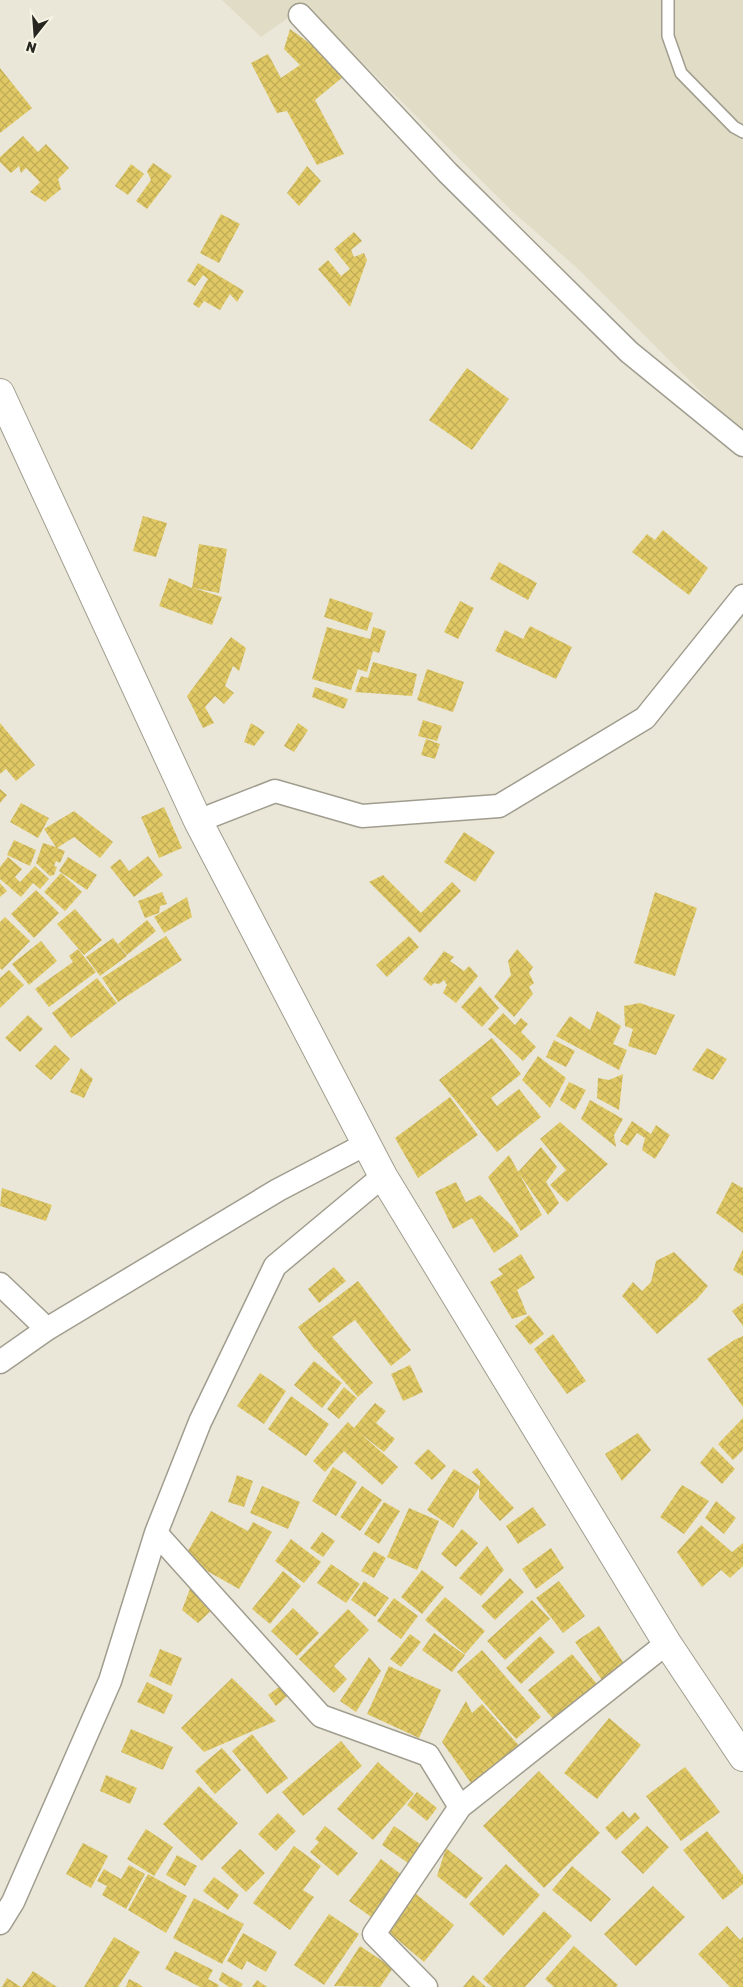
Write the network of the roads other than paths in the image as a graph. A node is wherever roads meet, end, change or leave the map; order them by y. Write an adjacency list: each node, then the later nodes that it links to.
1 (668, 0): 3 (lane)
2 (300, 15): 5 (street)
3 (743, 132)
4 (0, 393): 7 (main road)
5 (743, 445)
6 (743, 596): 7 (street)
7 (198, 821): 8 (main road)
8 (366, 1144): 9 (main road); 11 (street)
9 (382, 1176): 13 (street); 14 (main road)
10 (0, 1284): 11 (street)
11 (47, 1329): 12 (street)
12 (0, 1362)
13 (156, 1533): 16 (street); 17 (street)
14 (667, 1643): 15 (main road); 16 (street)
15 (743, 1757)
16 (460, 1807): 18 (street)
17 (0, 1923)
18 (426, 1987)

